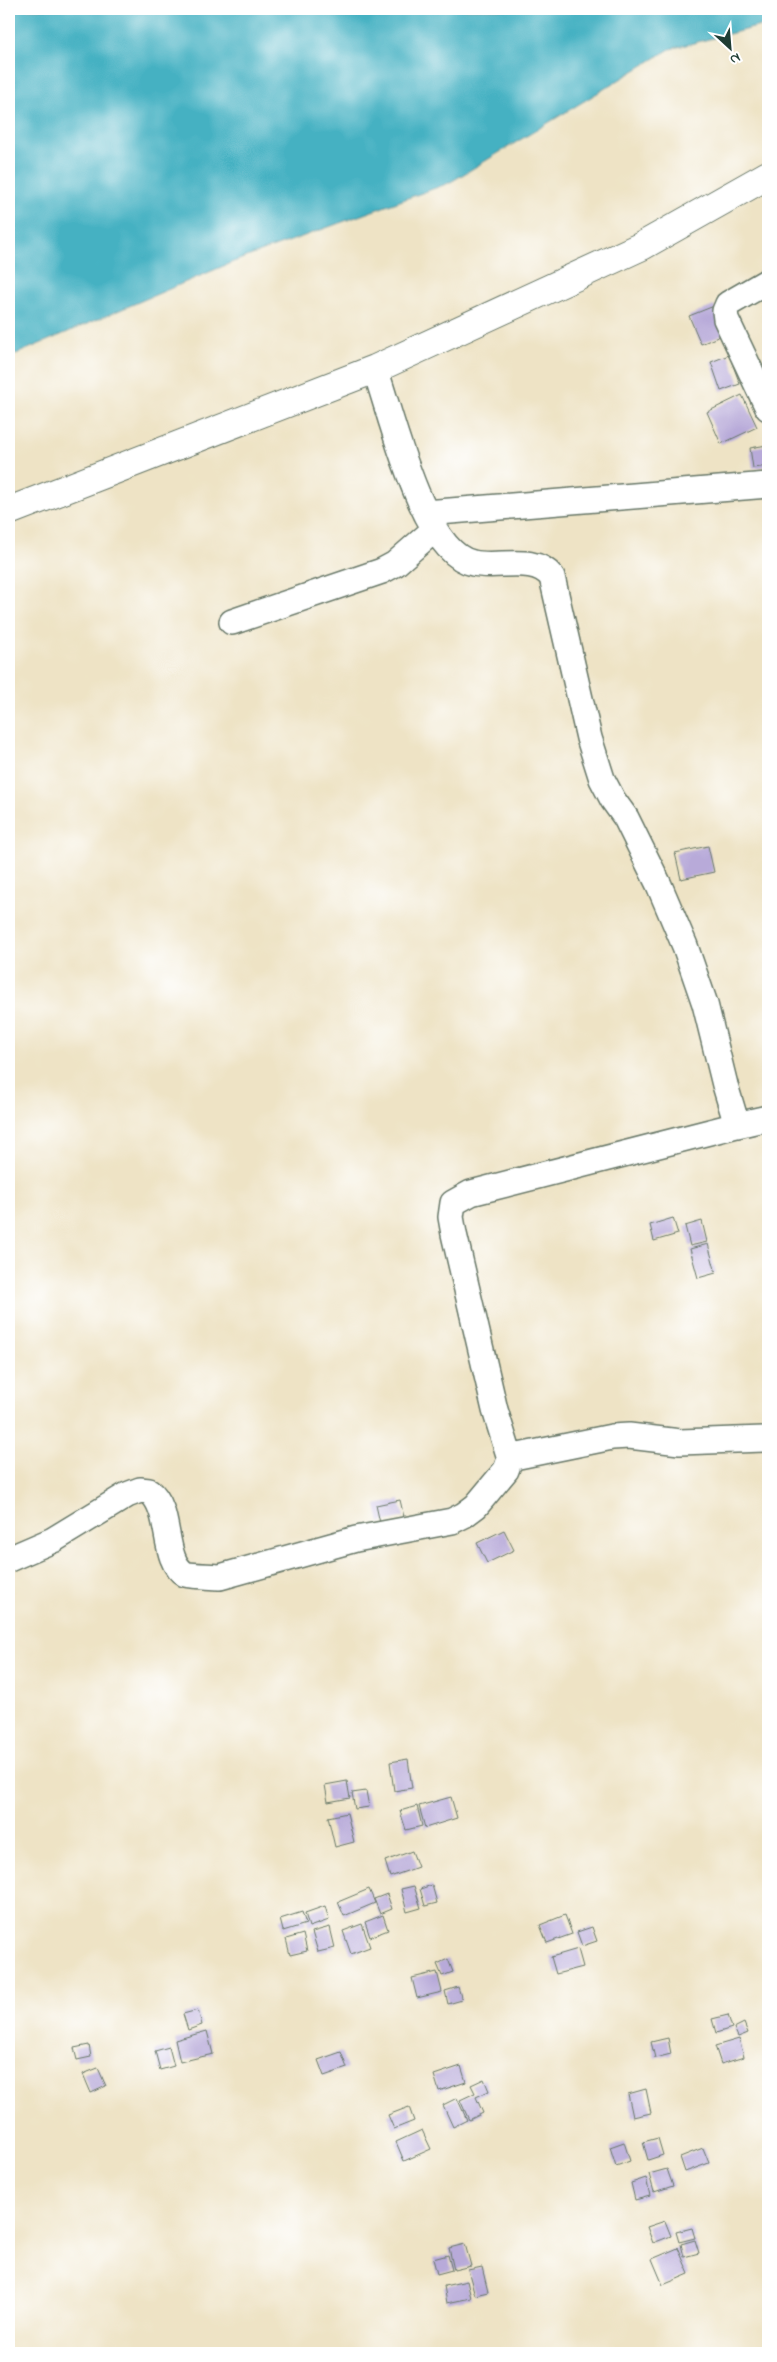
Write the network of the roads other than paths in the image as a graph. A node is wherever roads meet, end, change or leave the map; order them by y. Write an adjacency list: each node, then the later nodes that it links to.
1 (768, 176): 3 (main road)
2 (768, 281): 4 (street)
3 (375, 369): 6 (main road); 7 (street)
4 (768, 408)
5 (768, 485): 7 (street)
6 (9, 511)
7 (430, 521): 8 (street); 10 (street)
8 (232, 622)
9 (768, 1118): 10 (street)
10 (738, 1125): 12 (street)
11 (764, 1439): 12 (street)
12 (509, 1458): 13 (street)
13 (9, 1559)

